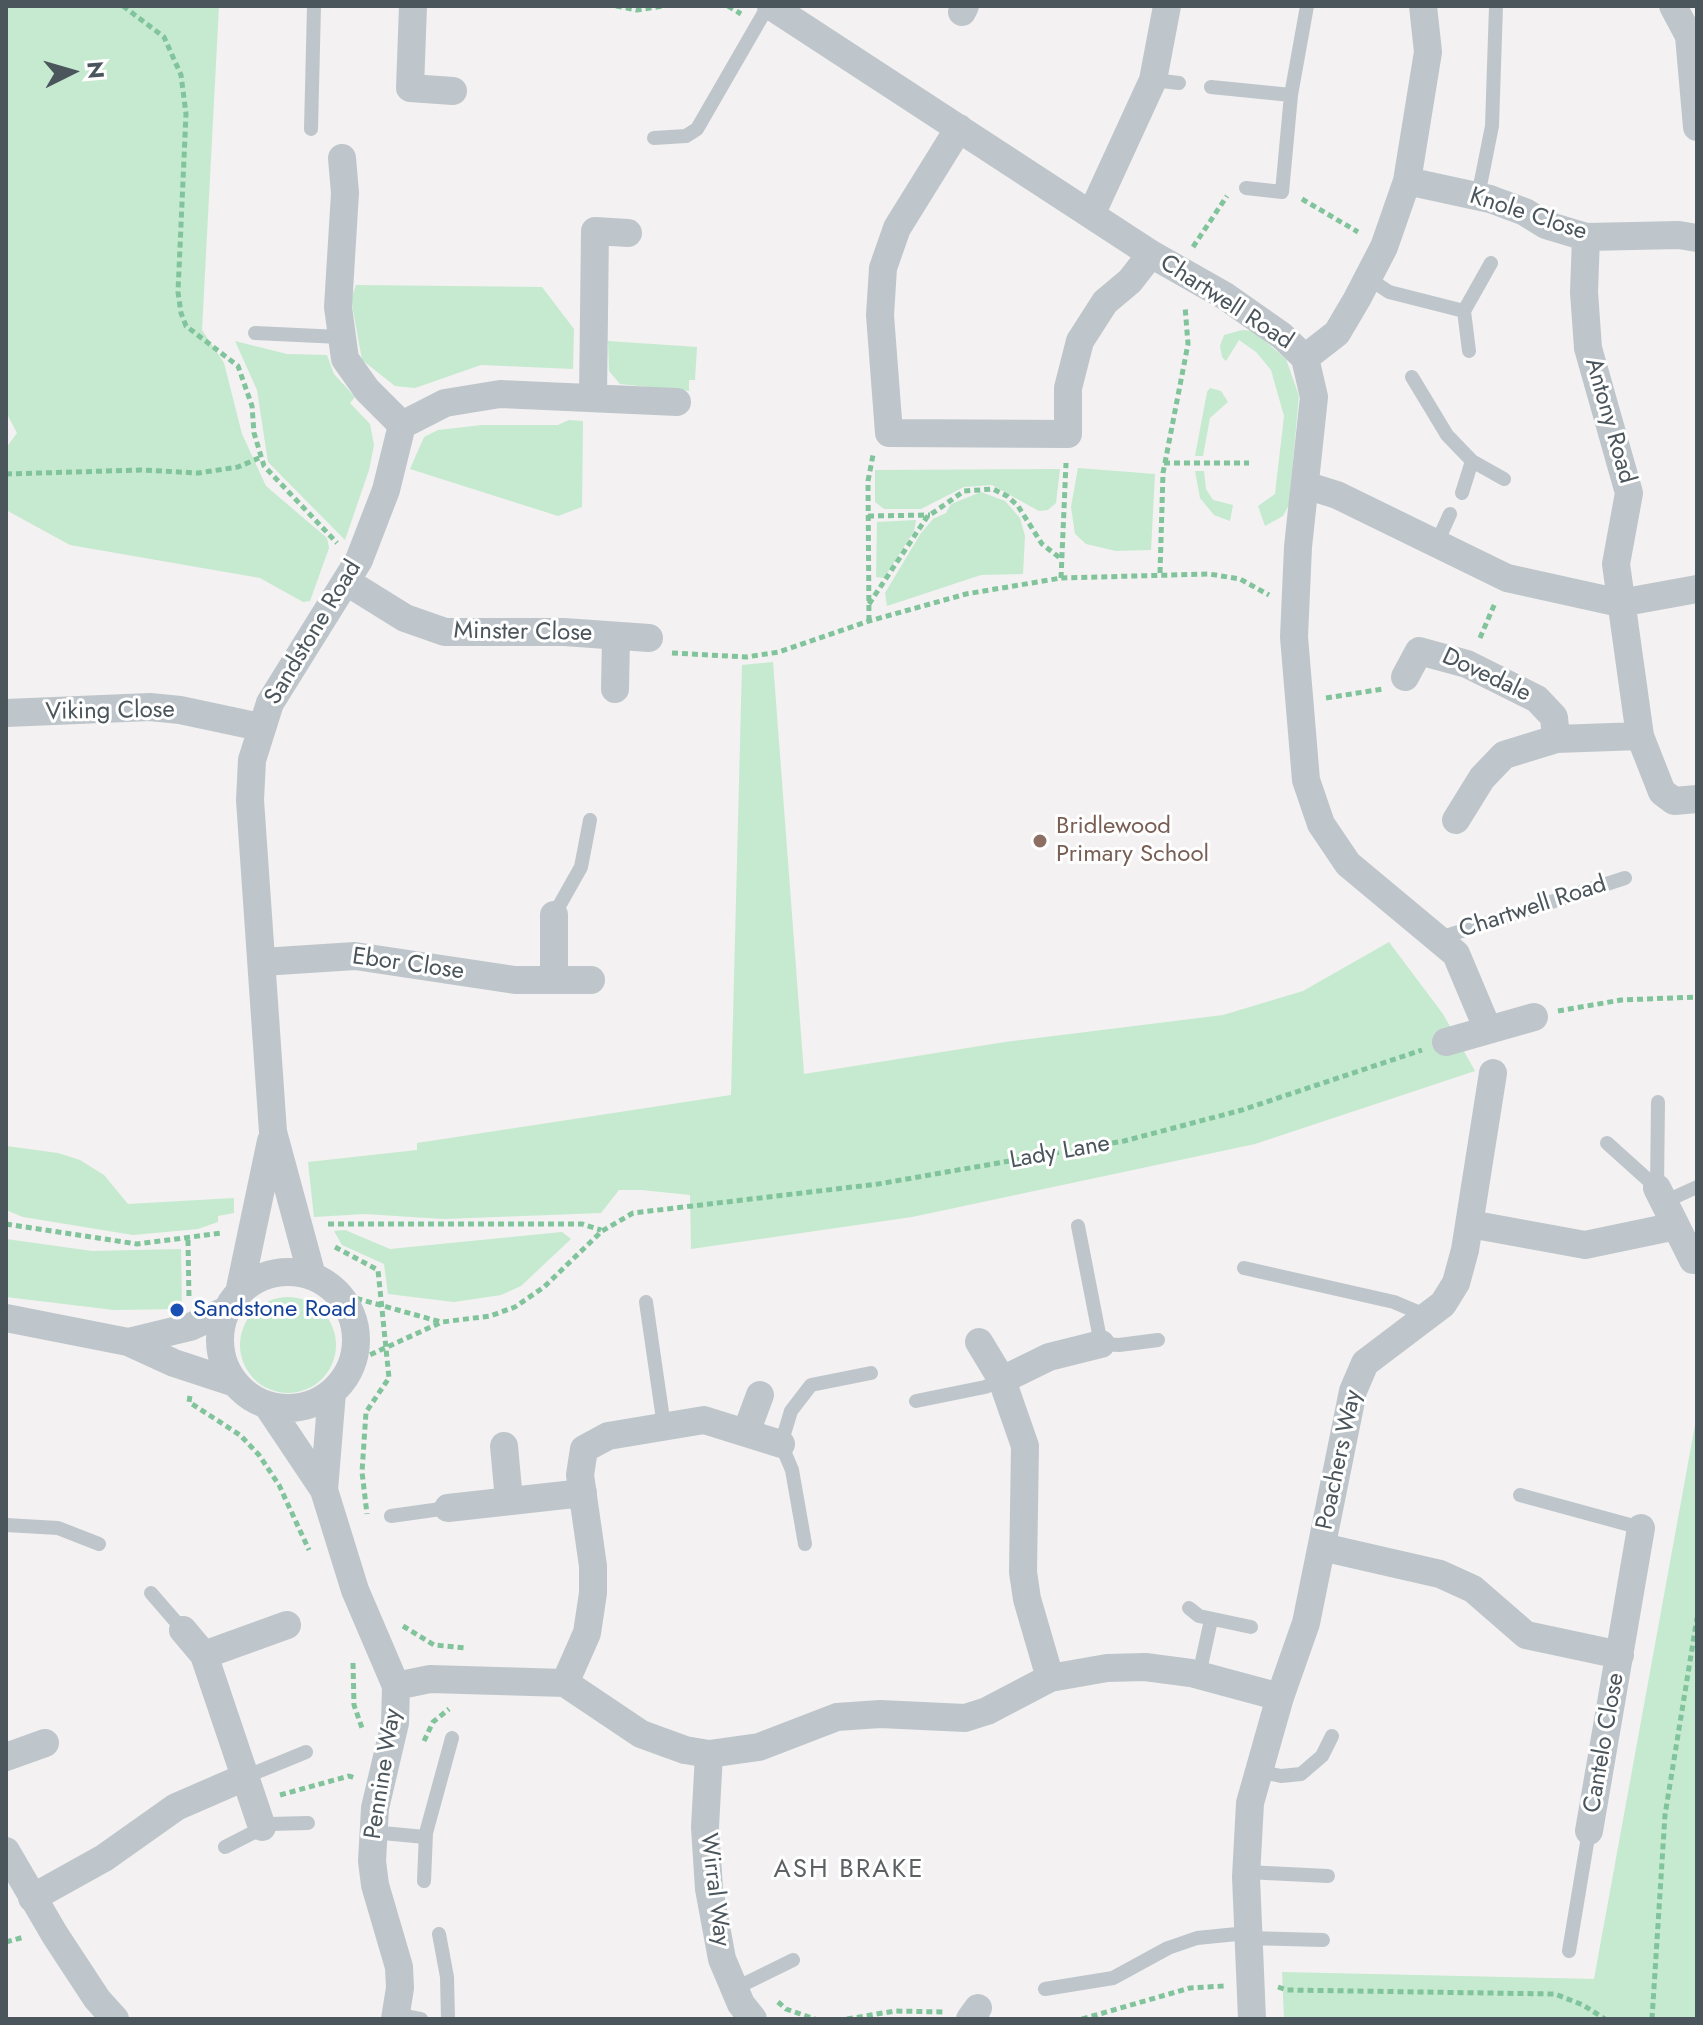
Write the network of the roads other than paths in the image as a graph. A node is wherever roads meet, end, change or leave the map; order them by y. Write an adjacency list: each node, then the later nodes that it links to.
1 (314, 6): 14 (lane)
2 (413, 6): 10 (street)
3 (1167, 6): 20 (street)
4 (1307, 6): 11 (lane)
5 (1423, 6): 17 (street)
6 (1496, 6): 19 (lane)
7 (1673, 6): 12 (street)
8 (765, 12): 13 (street, Chartwell Road); 15 (lane)
9 (1211, 87): 11 (lane)
10 (453, 91)
11 (1291, 95): 18 (lane)
12 (1697, 127)
13 (959, 128): 20 (street, Chartwell Road); 24 (street)
14 (311, 129)
15 (654, 138)
16 (342, 158): 29 (street)
17 (1407, 181): 19 (street, Knole Close); 26 (street)
18 (1246, 188)
19 (1478, 196): 22 (street, Knole Close)
20 (1091, 215): 24 (street, Chartwell Road)
21 (628, 233): 33 (street)
22 (1586, 237): 23 (street, Knole Close); 44 (street, Antony Road)
23 (1697, 238)
24 (1151, 254): 31 (street, Chartwell Road)
25 (1491, 263): 27 (lane)
26 (1368, 278): 27 (lane); 31 (street)
27 (1464, 311): 30 (lane)
28 (255, 333): 29 (lane)
29 (340, 337): 35 (street)
30 (1469, 351)
31 (1305, 358): 38 (street, Chartwell Road)
32 (1412, 377): 36 (lane)
33 (593, 397): 34 (street); 35 (street)
34 (677, 402)
35 (402, 425): 42 (street, Sandstone Road)
36 (1472, 461): 37 (lane); 39 (lane)
37 (1504, 479)
38 (1305, 485): 41 (street); 58 (street, Chartwell Road)
39 (1462, 493)
40 (1450, 514): 41 (lane)
41 (1436, 545): 44 (street)
42 (353, 571): 45 (street, Minster Close); 50 (street, Sandstone Road)
43 (1697, 589): 44 (street)
44 (1620, 603): 51 (street)
45 (616, 637): 46 (street, Minster Close); 48 (street, Minster Close)
46 (649, 638)
47 (1405, 677): 52 (street, Dovedale)
48 (615, 689)
49 (6, 713): 50 (street, Viking Close)
50 (260, 727): 59 (street, Sandstone Road)
51 (1640, 736): 52 (street); 53 (street)
52 (1556, 739): 55 (street)
53 (1697, 799)
54 (590, 820): 57 (lane)
55 (1456, 820)
56 (1625, 878): 58 (lane, Chartwell Road)
57 (554, 915): 60 (street)
58 (1440, 938): 63 (street, Chartwell Road)
59 (262, 962): 60 (street, Ebor Close); 67 (street, Sandstone Road)
60 (554, 980): 61 (street, Ebor Close)
61 (591, 980)
62 (1534, 1017): 63 (street)
63 (1488, 1030): 64 (street)
64 (1446, 1042)
65 (1493, 1073): 71 (street, Poachers Way)
66 (1658, 1102): 70 (lane)
67 (273, 1132): 75 (street, Sandstone Road); 76 (street, Sandstone Road)
68 (1607, 1143): 70 (lane)
69 (1697, 1187): 70 (lane)
70 (1665, 1205): 71 (street); 73 (street)
71 (1470, 1224): 78 (street, Poachers Way)
72 (1078, 1226): 83 (lane)
73 (1693, 1260)
74 (1244, 1268): 78 (lane)
75 (312, 1276): 76 (street); 87 (street)
76 (233, 1302): 81 (street); 86 (street)
77 (646, 1302): 91 (lane)
78 (1427, 1316): 105 (street, Poachers Way)
79 (6, 1318): 81 (street)
80 (1158, 1340): 83 (lane)
81 (128, 1342): 86 (street)
82 (979, 1342): 85 (street)
83 (1101, 1344): 85 (street)
84 (871, 1373): 93 (lane)
85 (1002, 1380): 89 (lane); 115 (street)
86 (235, 1383): 90 (street)
87 (332, 1392): 90 (street); 95 (street, Pennine Way)
88 (760, 1395): 92 (street)
89 (916, 1401)
90 (267, 1405): 95 (street, Pennine Way)
91 (664, 1426): 92 (street); 96 (street)
92 (747, 1430): 93 (street)
93 (781, 1444): 104 (lane)
94 (504, 1446): 98 (street)
95 (324, 1490): 117 (street, Pennine Way)
96 (583, 1493): 98 (street); 116 (street)
97 (1520, 1495): 102 (lane)
98 (509, 1500): 99 (street)
99 (448, 1508): 100 (lane)
100 (391, 1516)
101 (6, 1525): 103 (lane)
102 (1641, 1528): 113 (street, Cantelo Close)
103 (99, 1544)
104 (805, 1544)
105 (1322, 1547): 113 (street, Cantelo Close); 118 (street, Poachers Way)
106 (151, 1593): 111 (lane)
107 (1189, 1608): 108 (lane)
108 (1211, 1620): 110 (lane); 114 (lane)
109 (287, 1625): 112 (street)
110 (1251, 1627)
111 (183, 1630): 112 (street)
112 (204, 1655): 126 (street)
113 (1620, 1655): 129 (street, Cantelo Close)
114 (1199, 1675): 115 (street); 118 (street)
115 (1050, 1678): 123 (street)
116 (565, 1683): 117 (street); 123 (street)
117 (396, 1686): 130 (street, Pennine Way)
118 (1280, 1697): 125 (street)
119 (1332, 1736): 125 (lane)
120 (452, 1738): 131 (lane)
121 (45, 1743): 124 (street)
122 (306, 1752): 126 (lane)
123 (709, 1754): 143 (street, Wirral Way)
124 (6, 1757)
125 (1258, 1771): 134 (street)
126 (245, 1777): 128 (street); 137 (street)
127 (308, 1823): 128 (lane)
128 (262, 1827): 132 (lane)
129 (1589, 1831): 141 (lane)
130 (372, 1832): 131 (lane); 145 (street, Pennine Way)
131 (425, 1837): 136 (lane)
132 (225, 1847)
133 (6, 1851): 137 (street)
134 (1246, 1872): 135 (lane); 139 (street)
135 (1328, 1876)
136 (424, 1881)
137 (32, 1898): 146 (street)
138 (439, 1934): 147 (lane)
139 (1247, 1935): 140 (lane); 144 (lane); 149 (street)
140 (1323, 1940)
141 (1569, 1951)
142 (793, 1960): 143 (lane)
143 (734, 1989): 148 (street, Wirral Way)
144 (1045, 1989)
145 (404, 2017)
146 (115, 2019)
147 (448, 2019)
148 (753, 2019)
149 (1252, 2019)

